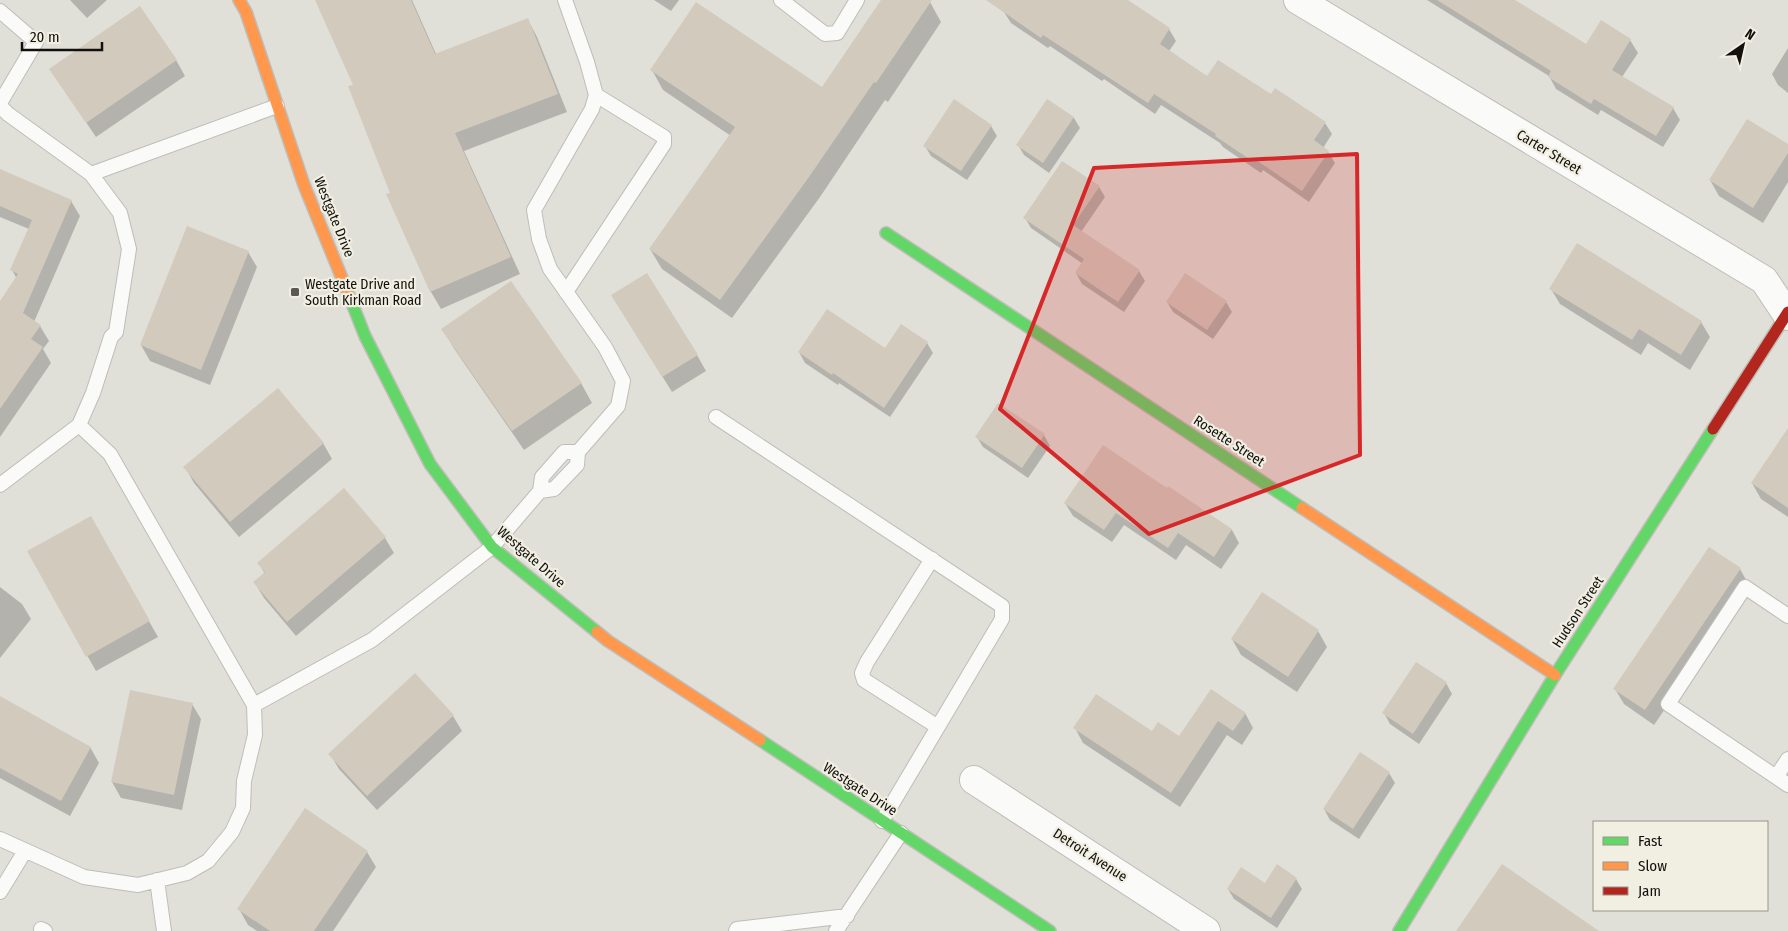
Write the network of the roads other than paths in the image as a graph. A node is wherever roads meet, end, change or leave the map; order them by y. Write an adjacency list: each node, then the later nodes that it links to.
1 (239, 0): 9 (street, Westgate Drive)
2 (565, 0): 7 (lane)
3 (781, 0): 4 (lane)
4 (857, 0)
5 (1298, 0): 13 (street, Carter Street)
6 (0, 11): 8 (lane)
7 (596, 95): 12 (lane); 12 (lane)
8 (0, 104): 10 (lane)
9 (277, 106): 10 (lane); 17 (street, Westgate Drive)
10 (91, 174): 15 (lane)
11 (886, 232): 20 (street, Rosette Street)
12 (566, 292): 17 (lane)
13 (1788, 314): 20 (street, Hudson Street)
14 (716, 417): 18 (lane)
15 (79, 425): 16 (lane); 21 (lane)
16 (0, 485)
17 (492, 547): 21 (lane); 27 (street, Westgate Drive)
18 (932, 559): 22 (lane); 22 (lane)
19 (1788, 616): 24 (lane)
20 (1555, 675): 39 (street, Hudson Street)
21 (254, 705): 31 (lane)
22 (938, 727): 27 (lane)
23 (1788, 759): 24 (lane)
24 (1776, 777): 26 (lane)
25 (974, 780): 38 (street, Detroit Avenue)
26 (1788, 785)
27 (882, 821): 28 (street, Westgate Drive)
28 (901, 833): 33 (lane); 37 (street, Westgate Drive)
29 (0, 839): 30 (lane)
30 (25, 851): 31 (lane); 32 (lane)
31 (157, 880): 34 (lane)
32 (0, 892)
33 (847, 916): 35 (lane); 36 (lane)
34 (164, 931)
35 (736, 931)
36 (836, 931)
37 (1050, 931)
38 (1206, 931)
39 (1399, 931)

